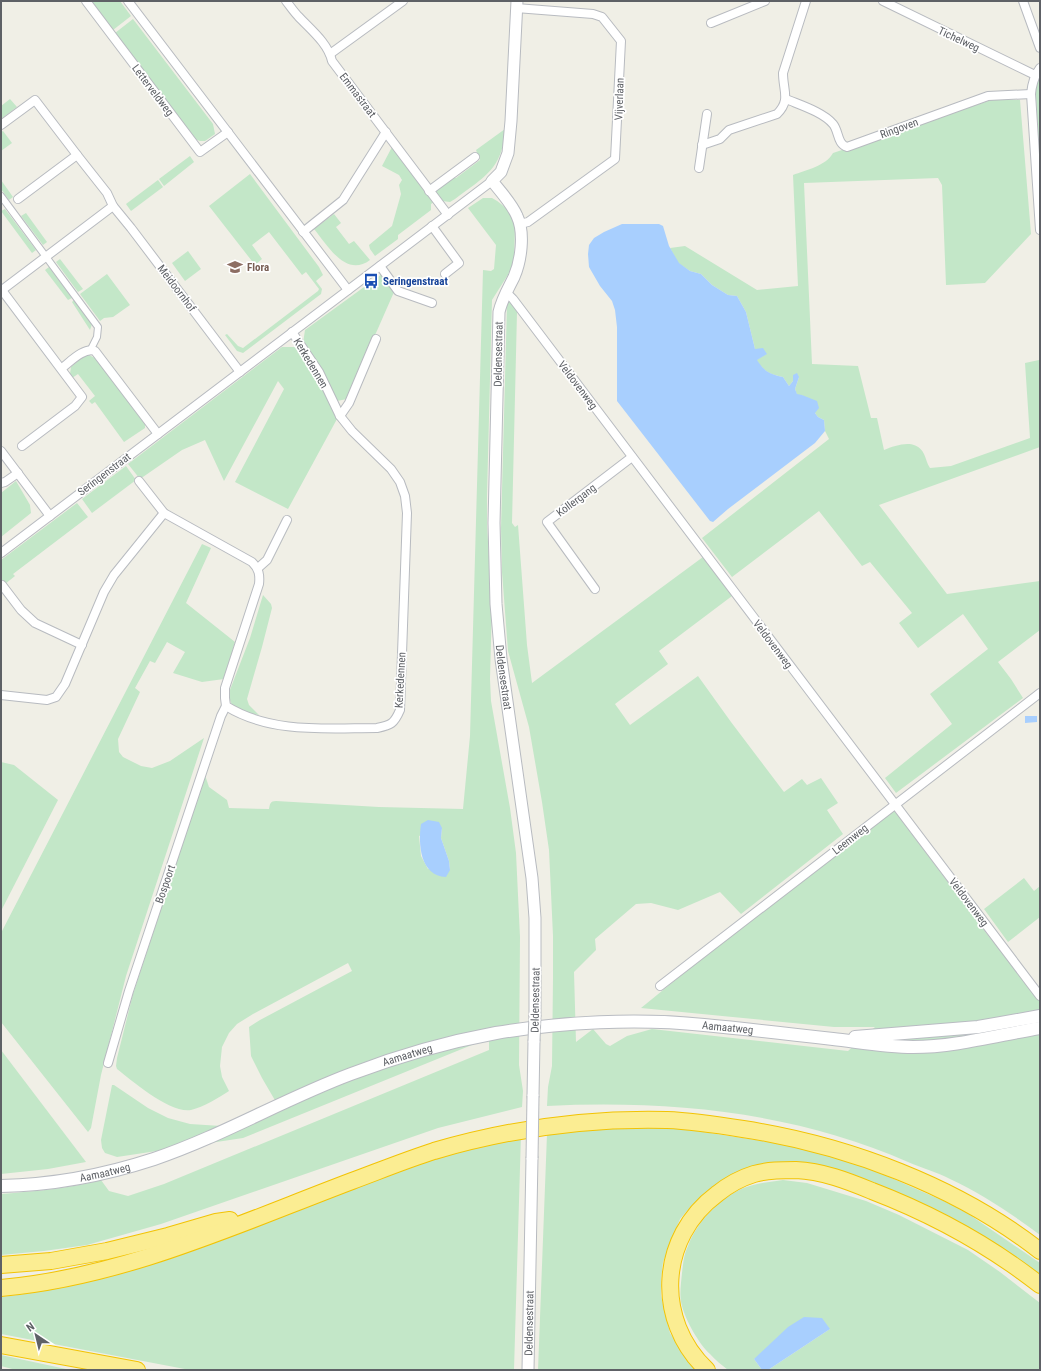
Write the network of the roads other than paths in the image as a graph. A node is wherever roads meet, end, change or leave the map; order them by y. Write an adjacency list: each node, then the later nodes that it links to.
1 (86, 1): 19 (street, Letterveldweg)
2 (128, 1): 19 (street)
3 (286, 1): 12 (street, Emmastraat)
4 (403, 1): 12 (street)
5 (765, 1): 10 (street)
6 (883, 1): 14 (street, Tichelweg)
7 (1023, 1): 11 (street)
8 (803, 2): 16 (street)
9 (516, 4): 25 (street); 31 (street, Vijverlaan)
10 (711, 23)
11 (1040, 48)
12 (330, 54): 20 (street, Emmastraat)
13 (1040, 68): 14 (street)
14 (1035, 75): 15 (street)
15 (1031, 94): 16 (street, Ringoven); 33 (street)
16 (786, 99): 21 (street)
17 (708, 114): 21 (street)
18 (1, 126): 22 (street, Meidoornhof)
19 (228, 132): 34 (street)
20 (386, 132): 26 (street, Emmastraat); 34 (street)
21 (702, 145): 24 (street)
22 (77, 155): 28 (street); 29 (street, Meidoornhof)
23 (475, 157): 26 (street)
24 (699, 168)
25 (492, 181): 30 (street, Seringenstraat); 31 (street, Deldensestraat)
26 (430, 191): 30 (street, Emmastraat)
27 (1, 196): 35 (street)
28 (18, 199)
29 (113, 206): 35 (street); 46 (street, Meidoornhof)
30 (448, 215): 32 (street, Seringenstraat)
31 (520, 224): 40 (street, Deldensestraat)
32 (432, 226): 36 (street, Seringenstraat); 37 (street)
33 (1040, 230)
34 (304, 232): 39 (street)
35 (46, 257): 38 (street); 44 (street)
36 (380, 266): 39 (street, Seringenstraat); 41 (street)
37 (445, 274)
38 (2, 290): 45 (street)
39 (348, 290): 42 (street, Seringenstraat)
40 (506, 292): 51 (street, Veldovenweg); 81 (street, Deldensestraat, bridge)
41 (432, 303)
42 (292, 332): 46 (street, Seringenstraat); 47 (street, Kerkedennen)
43 (376, 339): 47 (street)
44 (91, 349): 45 (street); 48 (street)
45 (62, 368): 49 (street)
46 (240, 372): 48 (street, Seringenstraat)
47 (340, 416): 65 (street, Kerkedennen)
48 (158, 434): 56 (street, Seringenstraat)
49 (22, 446)
50 (1, 452): 52 (street)
51 (632, 457): 61 (street, Kollergang); 66 (street, Veldovenweg)
52 (18, 473): 54 (street); 56 (street)
53 (139, 480): 55 (street)
54 (1, 483)
55 (164, 514): 59 (street); 62 (street)
56 (50, 516): 58 (street, Seringenstraat)
57 (287, 520): 59 (street)
58 (1, 553)
59 (258, 568): 65 (street)
60 (2, 584): 62 (street)
61 (595, 589)
62 (82, 645): 64 (street)
63 (1040, 693): 66 (street, Leemweg)
64 (1, 694)
65 (226, 706): 72 (street, Bospoort)
66 (895, 804): 67 (street, Leemweg); 68 (street, Veldovenweg)
67 (660, 986)
68 (1040, 996)
69 (1040, 1016): 71 (main road, Aamaatweg)
70 (1040, 1028): 71 (main road, Aamaatweg)
71 (832, 1039): 73 (main road, Aamaatweg)
72 (108, 1063)
73 (1, 1186)
74 (263, 1214): 75 (highway); 76 (highway); 78 (highway)
75 (1040, 1250)
76 (1, 1265)
77 (1040, 1285): 82 (highway)
78 (1, 1288)
79 (1, 1345): 80 (highway)
80 (137, 1370)
81 (528, 1370)
82 (707, 1370)

